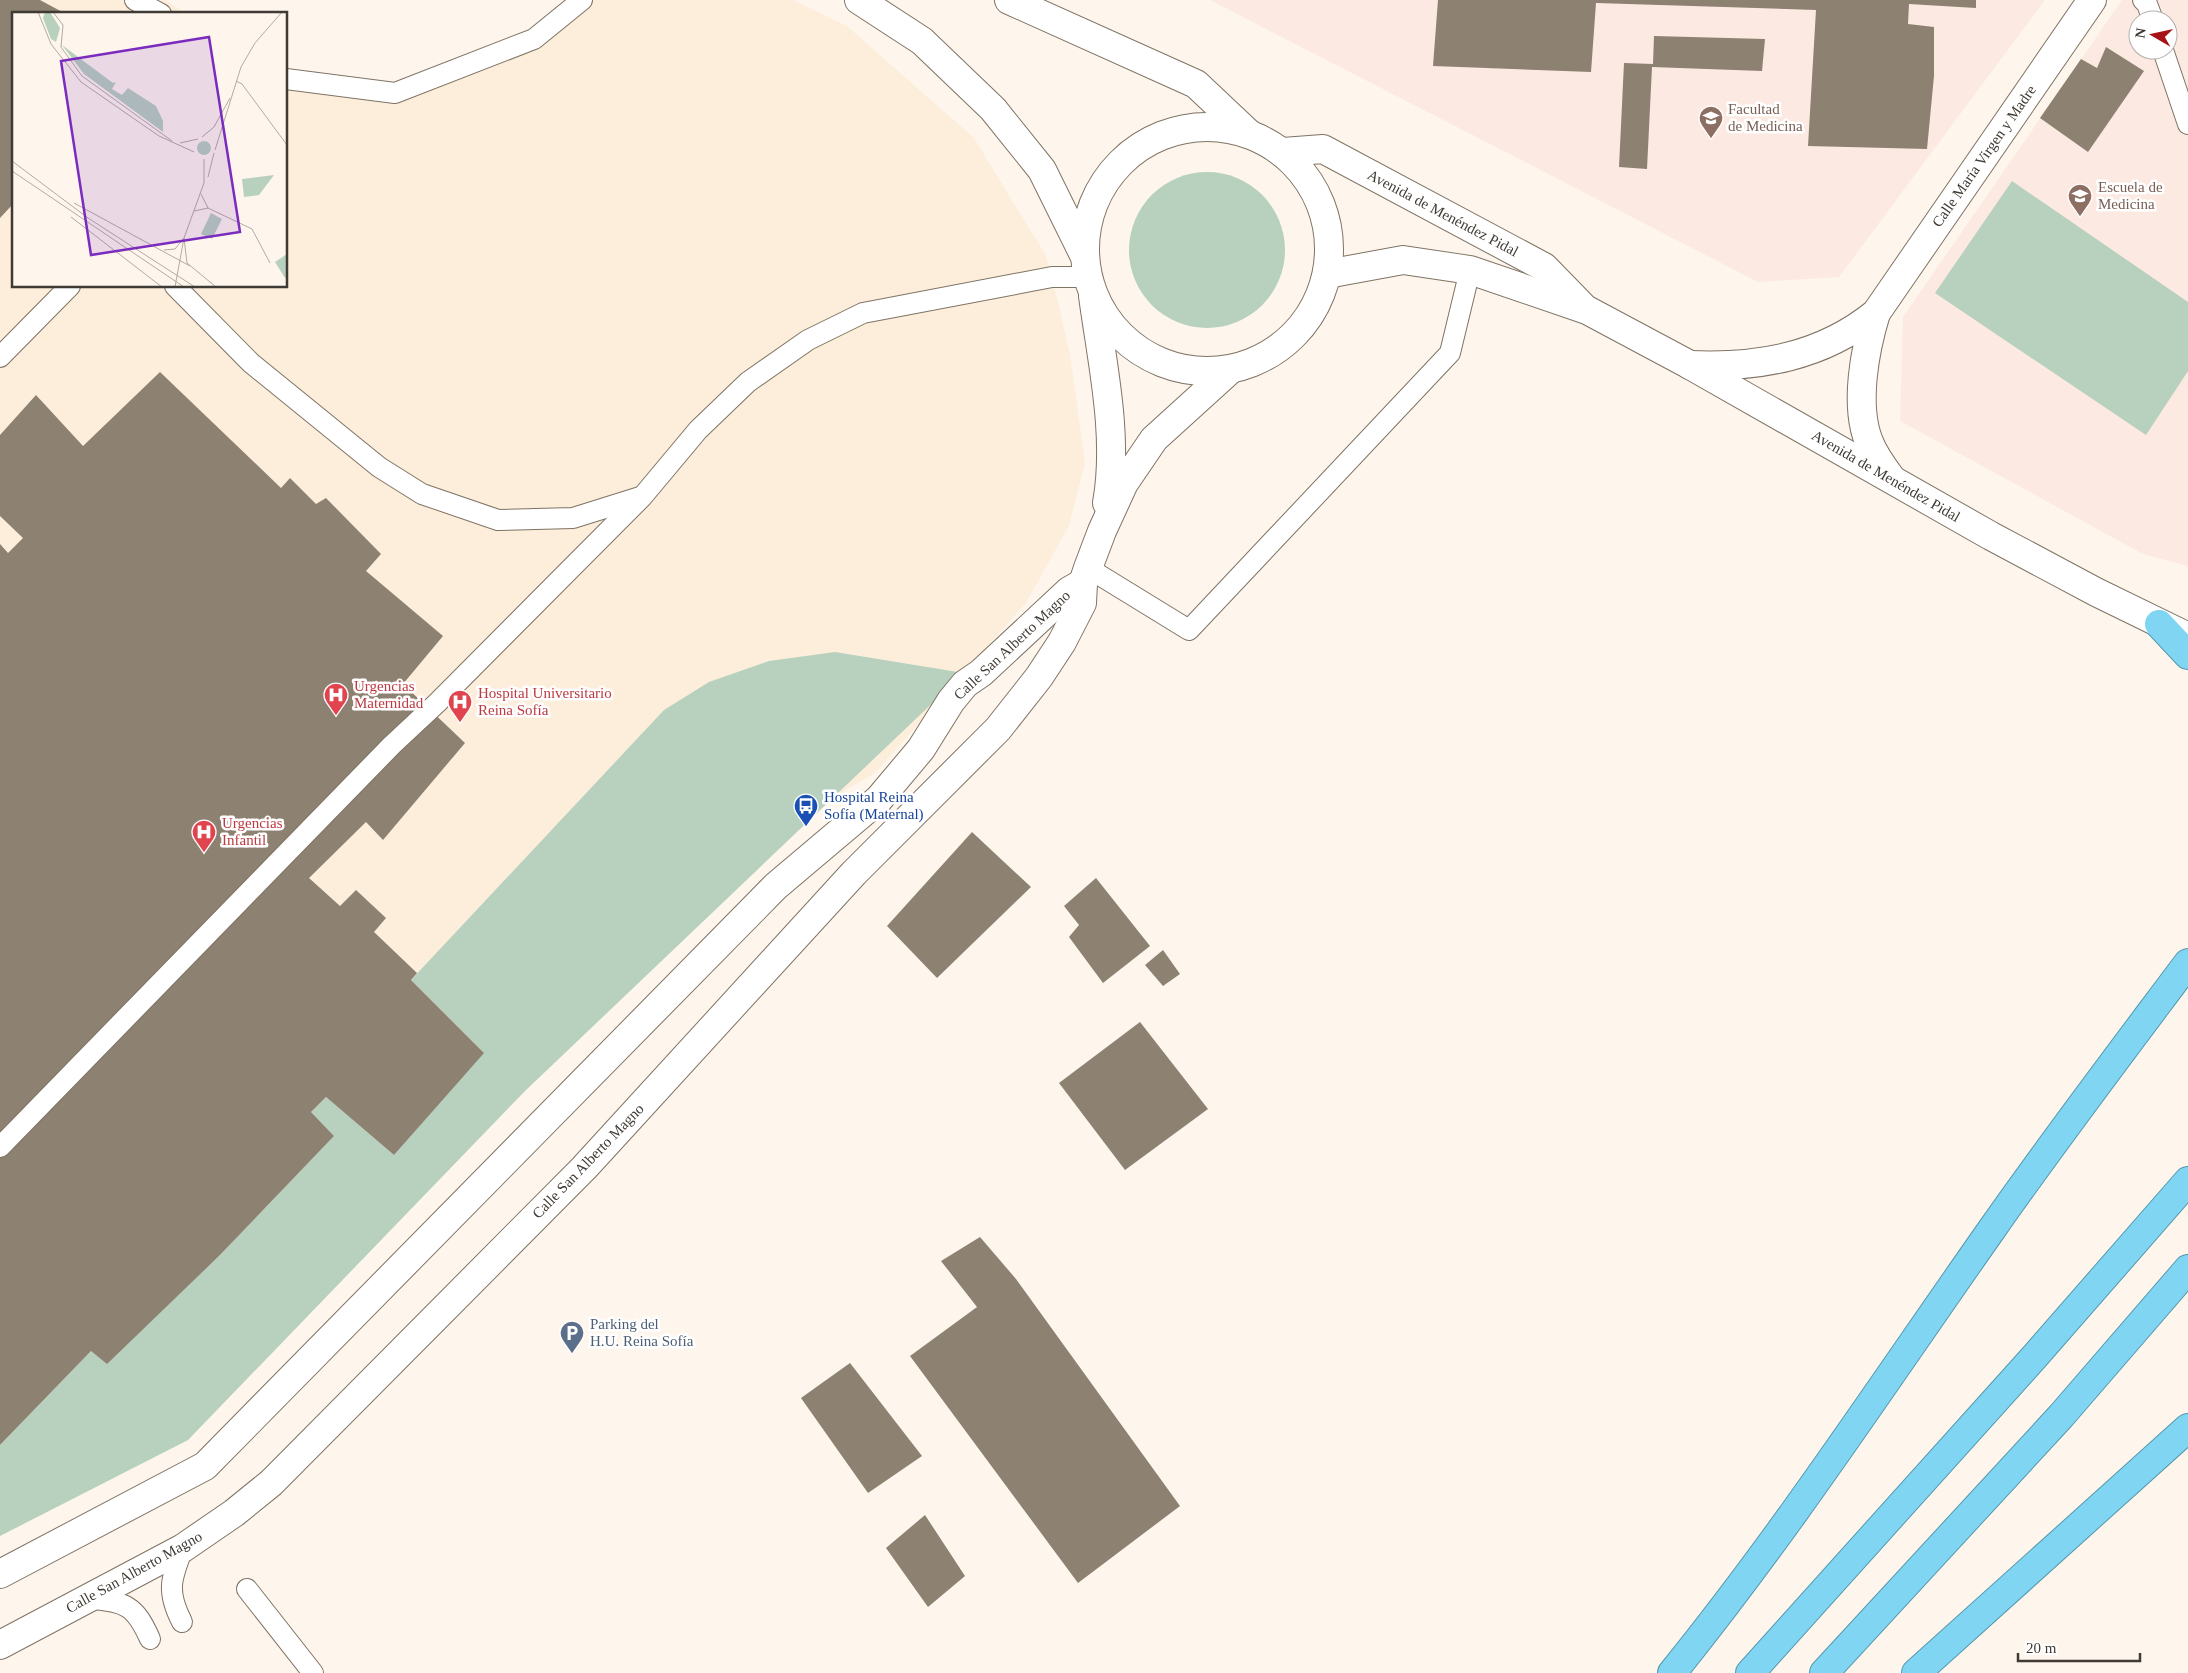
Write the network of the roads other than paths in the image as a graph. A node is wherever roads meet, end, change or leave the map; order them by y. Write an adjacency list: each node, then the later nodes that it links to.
1 (582, 0): 8 (lane)
2 (859, 0): 14 (street)
3 (1009, 0): 10 (street)
4 (2092, 0): 18 (street, Calle María Virgen y Madre)
5 (2143, 0): 6 (lane)
6 (2150, 10)
7 (2166, 60): 9 (lane)
8 (288, 79)
9 (2188, 124)
10 (1248, 133): 11 (street); 14 (street)
11 (1283, 152): 13 (street); 17 (street, Avenida de Menéndez Pidal)
12 (1470, 270): 13 (street, Avenida de Menéndez Pidal); 17 (street, Avenida de Menéndez Pidal); 25 (lane)
13 (1327, 274): 21 (street)
14 (1088, 276): 21 (street); 23 (lane); 24 (street, Calle San Alberto Magno)
15 (68, 288): 19 (lane)
16 (177, 288): 23 (lane)
17 (1587, 310): 20 (street, Avenida de Menéndez Pidal)
18 (1876, 313): 20 (street, Calle María Virgen y Madre); 22 (street, Calle María Virgen y Madre)
19 (0, 357)
20 (1690, 365): 22 (street, Avenida de Menéndez Pidal)
21 (1230, 370): 24 (street, Calle San Alberto Magno)
22 (1890, 478): 26 (street, Avenida de Menéndez Pidal)
23 (642, 496): 31 (lane)
24 (1102, 531): 25 (street, Calle San Alberto Magno)
25 (1086, 576): 35 (street, Calle San Alberto Magno); 36 (street, Calle San Alberto Magno)
26 (2159, 624): 27 (highway); 28 (street, Avenida de Menéndez Pidal); 29 (highway)
27 (2188, 629)
28 (2188, 636)
29 (2188, 655)
30 (2188, 963): 43 (highway)
31 (0, 1147)
32 (2188, 1181): 44 (highway)
33 (2188, 1269): 45 (highway)
34 (2188, 1428): 46 (highway)
35 (183, 1548): 38 (street, Calle San Alberto Magno); 39 (lane)
36 (0, 1574)
37 (247, 1589): 42 (lane)
38 (88, 1598): 40 (lane); 41 (street, Calle San Alberto Magno)
39 (182, 1622)
40 (150, 1639)
41 (0, 1645)
42 (312, 1673)
43 (1672, 1673)
44 (1750, 1673)
45 (1824, 1673)
46 (1916, 1673)

